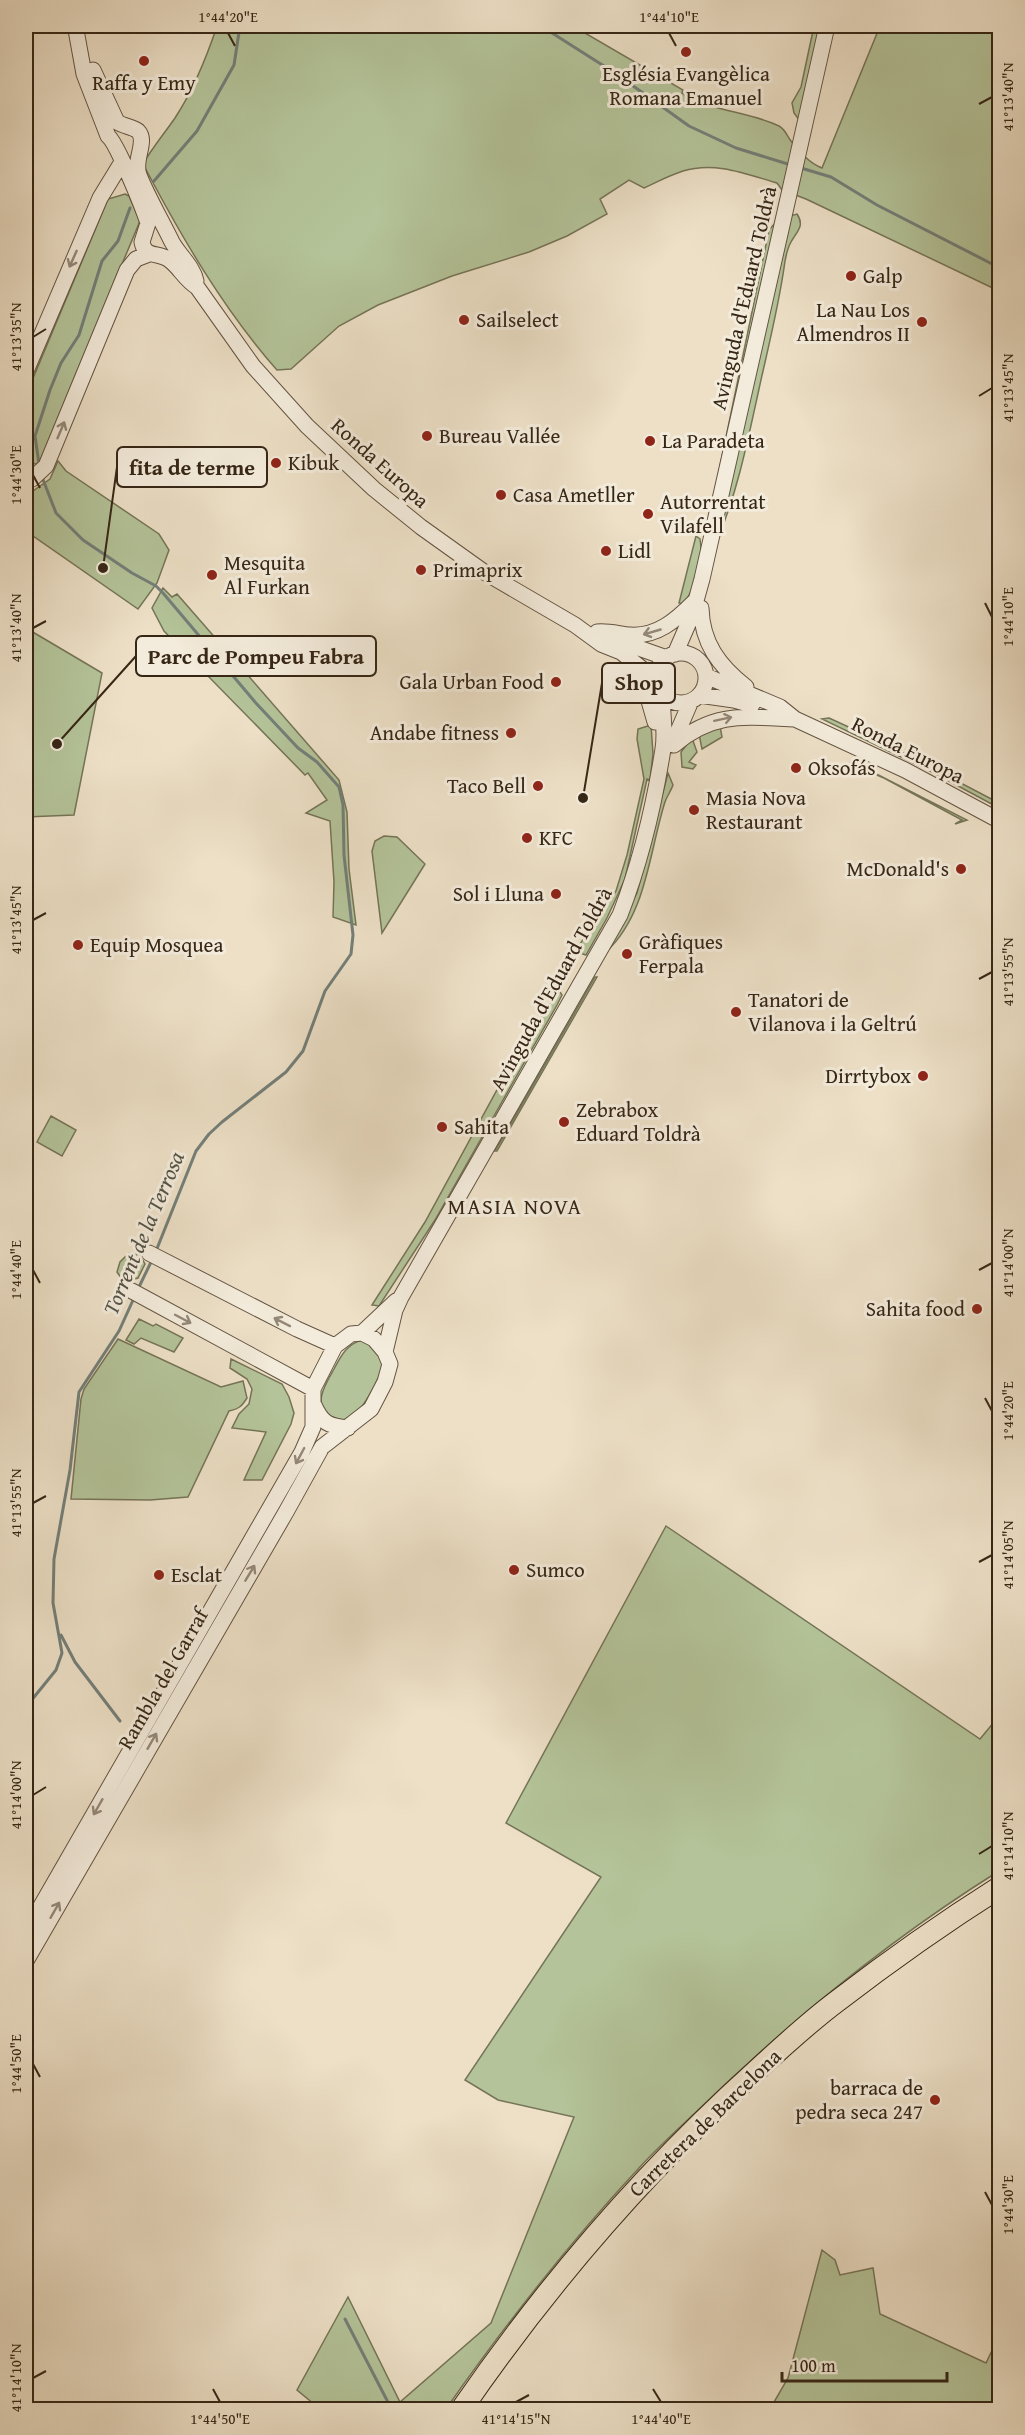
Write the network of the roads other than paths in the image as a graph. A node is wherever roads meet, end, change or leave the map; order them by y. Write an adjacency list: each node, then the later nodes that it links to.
1 (827, 26): 12 (street, Avinguda d'Eduard Toldrà)
2 (75, 28): 3 (street, Ronda Europa); 5 (street, Ronda Europa)
3 (127, 128): 4 (street, Ronda Europa); 5 (street)
4 (138, 151): 5 (street); 7 (street, Ronda Europa)
5 (119, 152): 6 (street, Ronda Europa); 10 (street, one-way to 10)
6 (145, 232): 7 (street); 8 (street, Ronda Europa)
7 (169, 235): 8 (street); 9 (street, Ronda Europa)
8 (154, 255): 9 (street, Ronda Europa); 11 (street, one-way to 8)
9 (197, 287): 13 (street, Ronda Europa)
10 (26, 371)
11 (29, 477)
12 (698, 604): 13 (street, one-way to 13); 14 (street, Avinguda d'Eduard Toldrà); 15 (street, Avinguda d'Eduard Toldrà); 18 (street)
13 (599, 638): 14 (street, Ronda Europa); 17 (street, Ronda Europa); 23 (street)
14 (671, 656): 15 (street); 17 (street)
15 (699, 661): 16 (street)
16 (706, 676): 18 (street, Ronda Europa); 19 (street)
17 (659, 687): 19 (street); 23 (street)
18 (755, 696): 21 (street, Ronda Europa)
19 (695, 698): 20 (street, Ronda Europa); 22 (street)
20 (779, 718): 21 (street, Ronda Europa); 22 (street, one-way to 20)
21 (795, 719): 25 (street, Ronda Europa)
22 (674, 745): 24 (street)
23 (660, 760): 24 (street)
24 (658, 784): 28 (street, Avinguda d'Eduard Toldrà)
25 (999, 821)
26 (149, 1253): 30 (street, one-way to 26)
27 (132, 1291): 32 (street, one-way to 32)
28 (401, 1297): 29 (street); 31 (street)
29 (362, 1333): 30 (street); 31 (street)
30 (335, 1346): 32 (street)
31 (385, 1352): 33 (street)
32 (313, 1394): 33 (street); 35 (street, Rambla del Garraf, one-way to 35)
33 (348, 1428): 36 (street, Rambla del Garraf, one-way to 33)
34 (999, 1887): 37 (highway, Carretera de Barcelona)
35 (26, 1932)
36 (26, 1961)
37 (461, 2409)

